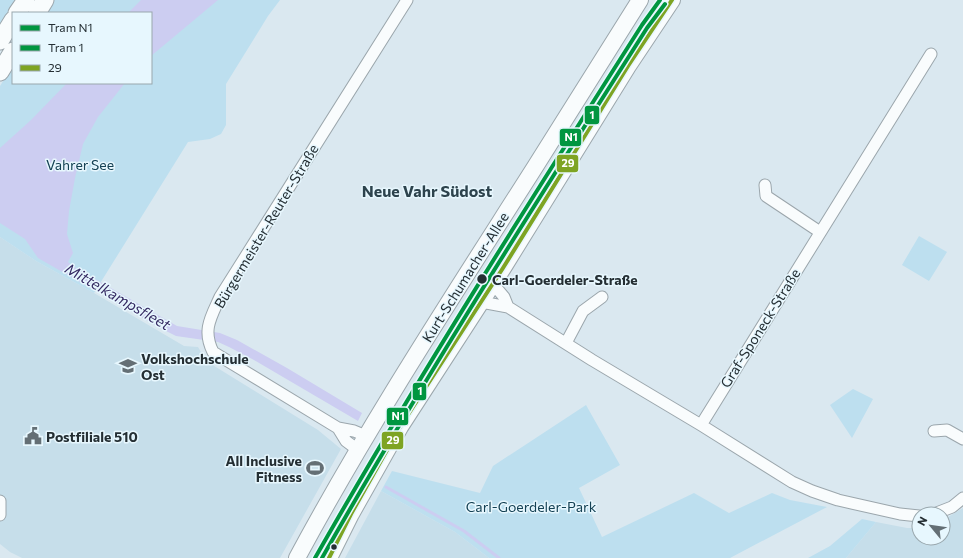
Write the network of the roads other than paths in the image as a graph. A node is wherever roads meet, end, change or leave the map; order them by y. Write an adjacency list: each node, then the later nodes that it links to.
1 (26, 0): 6 (main road)
2 (45, 0): 7 (main road)
3 (407, 0): 21 (street, Bürgermeister-Reuter-Straße)
4 (640, 0): 23 (street, Kurt-Schumacher-Allee)
5 (672, 0): 15 (street, Kurt-Schumacher-Allee)
6 (18, 12)
7 (38, 12)
8 (12, 22): 9 (main road)
9 (0, 41)
10 (12, 53): 12 (main road)
11 (931, 54): 14 (street, Graf-Sponeck-Straße)
12 (0, 72)
13 (765, 185): 14 (street)
14 (820, 232): 20 (street, Graf-Sponeck-Straße)
15 (493, 284): 17 (street, Kurt-Schumacher-Allee); 18 (street)
16 (602, 297): 19 (street)
17 (481, 302): 18 (street); 32 (street, Kurt-Schumacher-Allee)
18 (508, 307): 19 (street)
19 (566, 343): 20 (street)
20 (701, 424): 30 (street)
21 (338, 428): 23 (street, Bürgermeister-Reuter-Straße); 25 (street, Bürgermeister-Reuter-Straße)
22 (934, 431): 24 (street)
23 (366, 436): 25 (street, Kurt-Schumacher-Allee)
24 (963, 439)
25 (358, 450): 31 (street, Kurt-Schumacher-Allee)
26 (963, 498): 28 (street)
27 (0, 501): 29 (street)
28 (951, 507)
29 (0, 515)
30 (911, 515)
31 (297, 558)
32 (329, 558)

